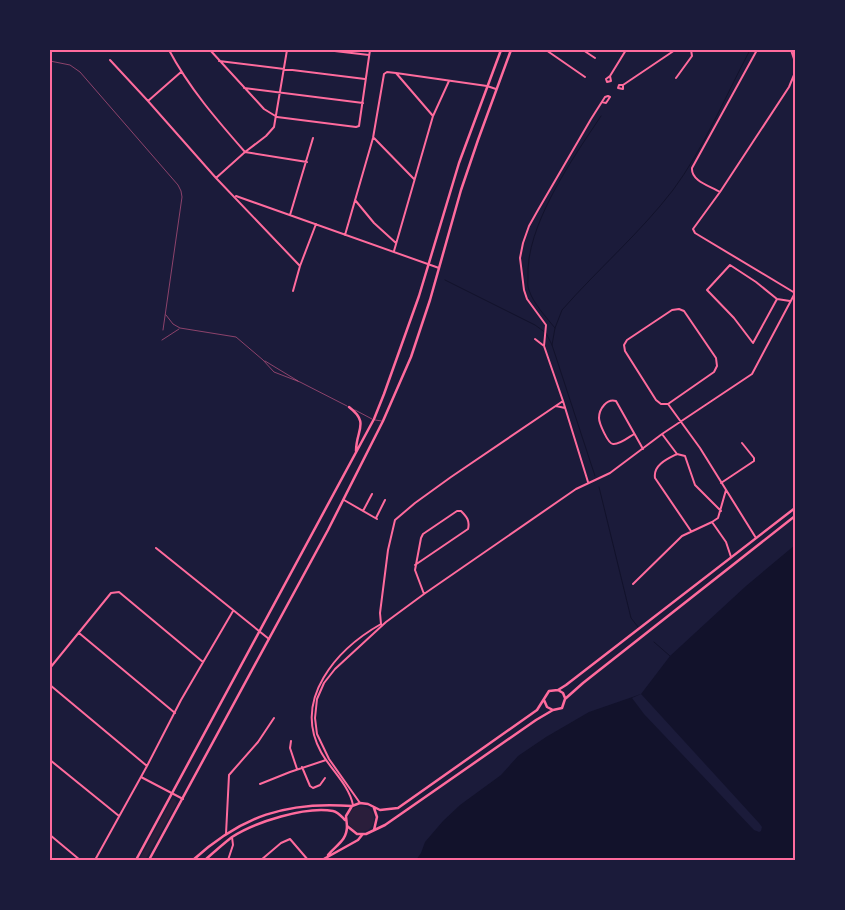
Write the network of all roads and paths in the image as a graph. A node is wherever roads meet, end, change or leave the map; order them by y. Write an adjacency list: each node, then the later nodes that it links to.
1 (169, 50): 22 (street)
2 (210, 50): 19 (street)
3 (287, 50): 21 (street)
4 (326, 50): 15 (street)
5 (370, 50): 15 (street)
6 (501, 50): 30 (main road)
7 (511, 50): 32 (main road)
8 (546, 50): 25 (street)
9 (583, 50): 16 (street)
10 (626, 50): 24 (street)
11 (675, 50): 29 (street)
12 (691, 50): 26 (street)
13 (757, 50): 45 (street)
14 (791, 50): 20 (street)
15 (369, 55): 27 (street)
16 (595, 58)
17 (110, 60): 34 (street)
18 (50, 61): 60 (lane)
19 (219, 61): 21 (street); 31 (street)
20 (795, 62): 45 (street)
21 (284, 69): 27 (street); 33 (street)
22 (181, 72): 34 (street); 41 (street)
23 (396, 73): 28 (street); 37 (street); 40 (street)
24 (610, 76)
25 (585, 77)
26 (676, 78)
27 (365, 79): 36 (street)
28 (450, 80): 30 (street); 37 (street)
29 (623, 85)
30 (487, 86): 32 (street); 53 (main road)
31 (243, 88): 33 (street); 38 (street)
32 (497, 89): 55 (main road)
33 (281, 92): 36 (street); 38 (street)
34 (148, 100): 43 (street)
35 (602, 102): 65 (street)
36 (363, 103): 38 (street)
37 (433, 116): 44 (street)
38 (277, 117): 41 (street)
39 (313, 138): 42 (street)
40 (373, 138): 44 (street); 47 (street)
41 (245, 152): 42 (street); 43 (street)
42 (307, 162): 48 (street)
43 (216, 178): 46 (street)
44 (414, 179): 51 (street)
45 (720, 192): 57 (street)
46 (234, 196): 48 (street); 54 (street)
47 (355, 200): 50 (street); 51 (street)
48 (290, 215): 49 (street)
49 (316, 224): 50 (street); 54 (street)
50 (345, 235): 52 (street)
51 (397, 244): 52 (street)
52 (394, 251): 53 (street)
53 (428, 263): 55 (street); 73 (main road)
54 (300, 266): 56 (street)
55 (438, 268): 74 (main road)
56 (293, 291)
57 (795, 293): 59 (street)
58 (777, 299): 58 (street); 59 (street)
59 (790, 301): 75 (street)
60 (165, 314): 61 (lane); 62 (lane)
61 (180, 328): 64 (lane); 66 (lane)
62 (163, 330)
63 (535, 339): 65 (street)
64 (162, 340)
65 (544, 346): 68 (street)
66 (263, 360): 67 (lane); 67 (lane)
67 (300, 382): 70 (lane)
68 (564, 401): 71 (street); 72 (street)
69 (668, 404): 69 (street); 75 (street)
70 (349, 407): 73 (lane); 80 (main road)
71 (554, 407): 72 (street); 102 (street)
72 (566, 408): 82 (street)
73 (374, 420): 74 (lane); 80 (main road)
74 (383, 421): 86 (main road)
75 (680, 422): 77 (street); 83 (street)
76 (634, 434): 76 (street); 79 (street)
77 (662, 434): 79 (street); 81 (street)
78 (742, 443): 83 (street)
79 (643, 449): 82 (street)
80 (356, 452): 104 (main road)
81 (678, 454): 90 (street); 93 (street)
82 (588, 482): 99 (street)
83 (722, 483): 84 (street)
84 (726, 490): 90 (street); 94 (street)
85 (372, 494): 89 (street)
86 (344, 500): 89 (street); 105 (main road)
87 (385, 500): 89 (street)
88 (795, 508): 94 (main road)
89 (363, 511)
90 (721, 511): 92 (street)
91 (795, 516): 111 (main road)
92 (712, 522): 93 (street); 96 (street)
93 (690, 531): 98 (street)
94 (756, 538): 96 (main road)
95 (156, 548): 100 (street)
96 (732, 557): 109 (main road)
97 (415, 565): 97 (street); 99 (street)
98 (633, 584)
99 (424, 594): 101 (street)
100 (233, 611): 104 (street); 106 (street)
101 (386, 622): 102 (street); 126 (street)
102 (382, 624): 117 (street)
103 (79, 632): 106 (street); 107 (street); 113 (street)
104 (259, 632): 105 (street); 124 (main road)
105 (269, 639): 125 (main road)
106 (203, 662): 113 (street)
107 (50, 668)
108 (50, 685): 118 (street)
109 (558, 690): 110 (main road); 111 (main road)
110 (545, 696): 112 (main road); 128 (main road)
111 (565, 699): 112 (main road)
112 (553, 710): 132 (main road)
113 (175, 713): 118 (street)
114 (274, 718): 133 (street)
115 (291, 741): 120 (street)
116 (50, 760): 129 (street)
117 (326, 760): 119 (street); 127 (street)
118 (147, 766): 121 (street)
119 (302, 767): 120 (street); 122 (street)
120 (296, 769): 123 (street)
121 (141, 777): 124 (street); 129 (street)
122 (325, 778)
123 (260, 784)
124 (173, 793): 125 (street); 140 (main road)
125 (182, 799): 141 (main road)
126 (360, 803): 127 (main road); 128 (main road)
127 (353, 805): 130 (main road); 133 (main road)
128 (374, 808): 132 (main road)
129 (119, 816): 139 (street)
130 (346, 821): 131 (main road); 136 (main road)
131 (348, 826): 134 (main road); 137 (main road)
132 (374, 830): 134 (main road)
133 (226, 834): 142 (main road)
134 (362, 834): 137 (main road)
135 (50, 835): 138 (street)
136 (232, 837): 143 (main road); 144 (street)
137 (327, 856): 147 (main road)
138 (80, 860)
139 (95, 860)
140 (136, 860)
141 (149, 860)
142 (193, 860)
143 (206, 860)
144 (228, 860)
145 (261, 860): 146 (street)
146 (308, 860)
147 (322, 860)

